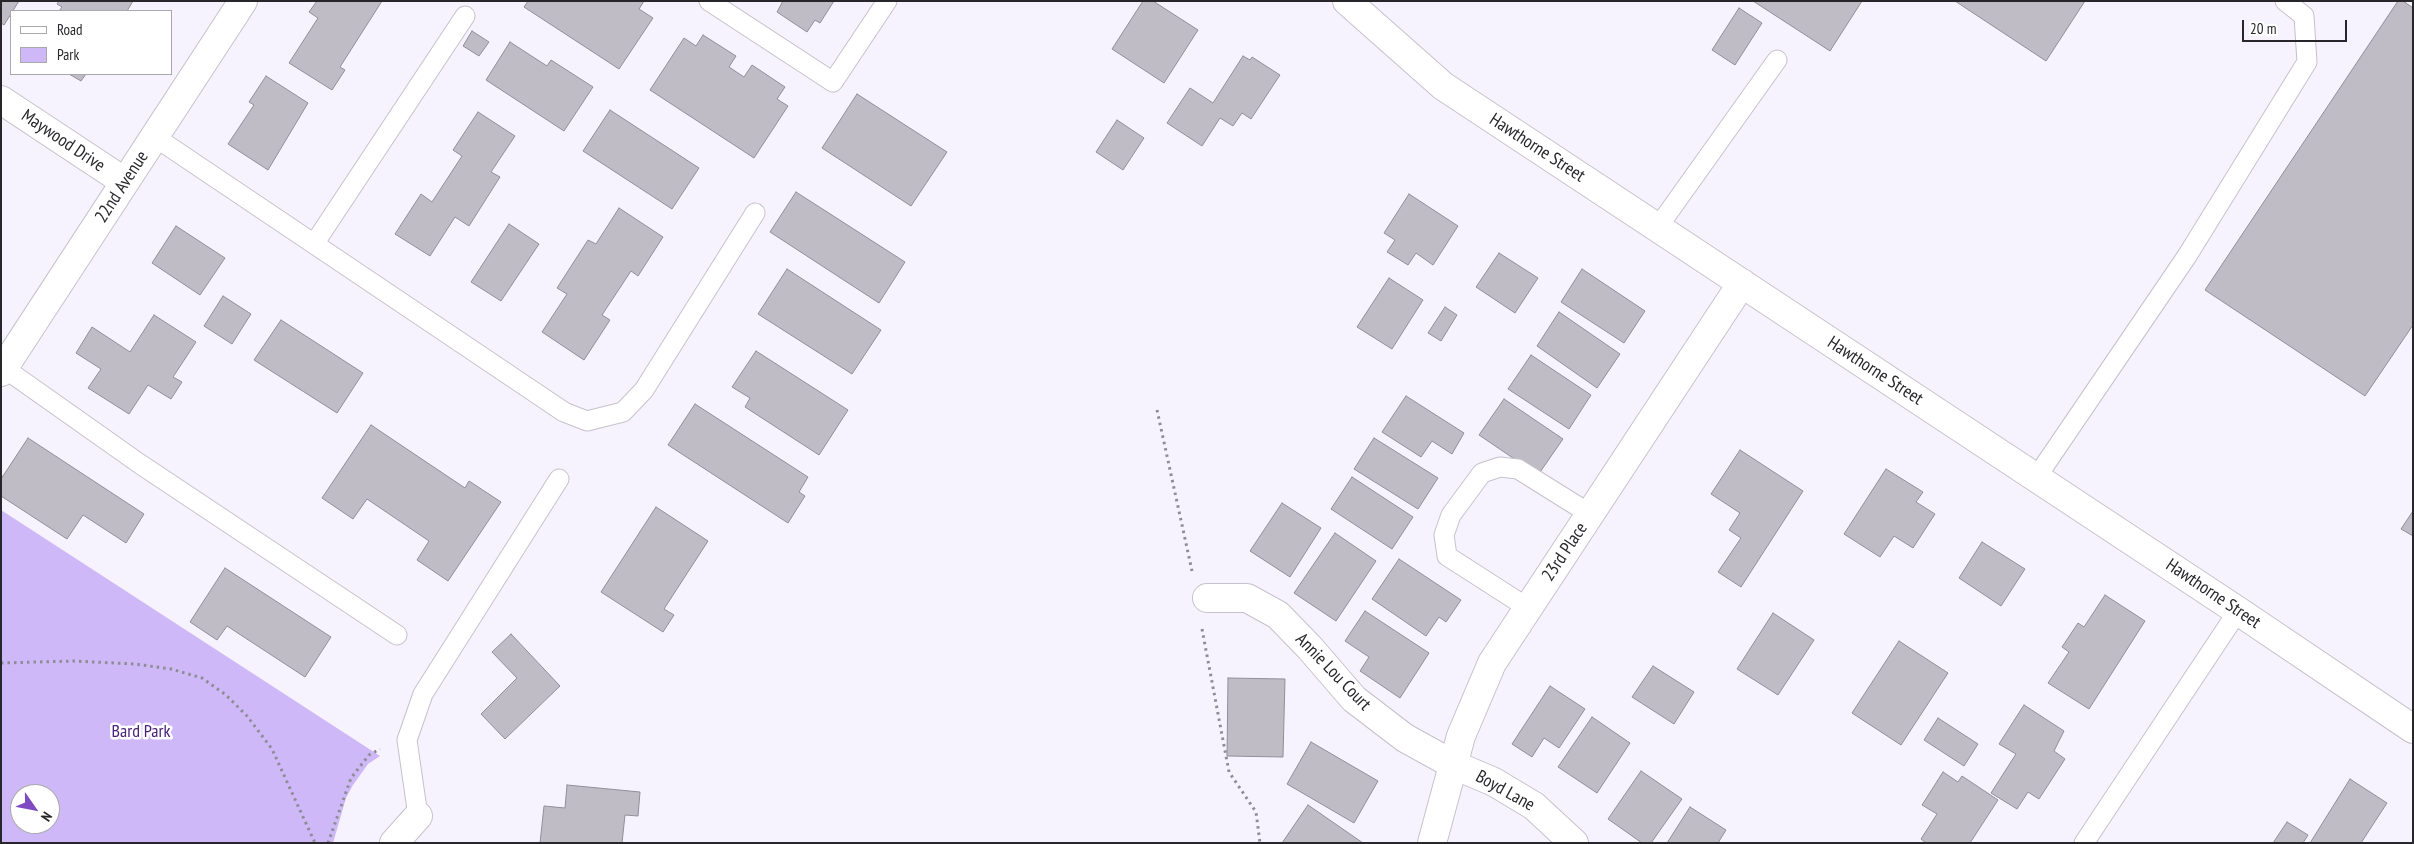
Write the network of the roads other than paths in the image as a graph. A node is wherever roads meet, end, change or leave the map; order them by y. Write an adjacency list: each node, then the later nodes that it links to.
1 (242, 1): 9 (street, 22nd Avenue)
2 (709, 1): 3 (lane)
3 (887, 1)
4 (1347, 1): 12 (street, Hawthorne Street)
5 (2286, 1): 16 (lane)
6 (465, 16): 13 (lane)
7 (1777, 60): 12 (lane)
8 (1, 100): 10 (street, Maywood Drive)
9 (154, 137): 10 (street, 22nd Avenue); 13 (lane)
10 (125, 182): 15 (street, 22nd Avenue)
11 (755, 213): 13 (lane)
12 (1658, 227): 14 (street, Hawthorne Street)
13 (314, 244)
14 (1742, 283): 16 (street, Hawthorne Street); 18 (street, 23rd Place)
15 (2, 370): 22 (lane)
16 (2036, 478): 21 (street, Hawthorne Street)
17 (559, 479): 25 (lane)
18 (1590, 514): 20 (street, 23rd Place); 20 (lane)
19 (1207, 598): 24 (street, Annie Lou Court)
20 (1528, 608): 24 (street, 23rd Place)
21 (2238, 611): 23 (street, Hawthorne Street); 29 (lane)
22 (396, 635)
23 (2413, 729)
24 (1454, 765): 27 (street, 23rd Place); 28 (street, Boyd Lane)
25 (418, 816): 26 (street)
26 (394, 843)
27 (1432, 843)
28 (1574, 843)
29 (2084, 843)

